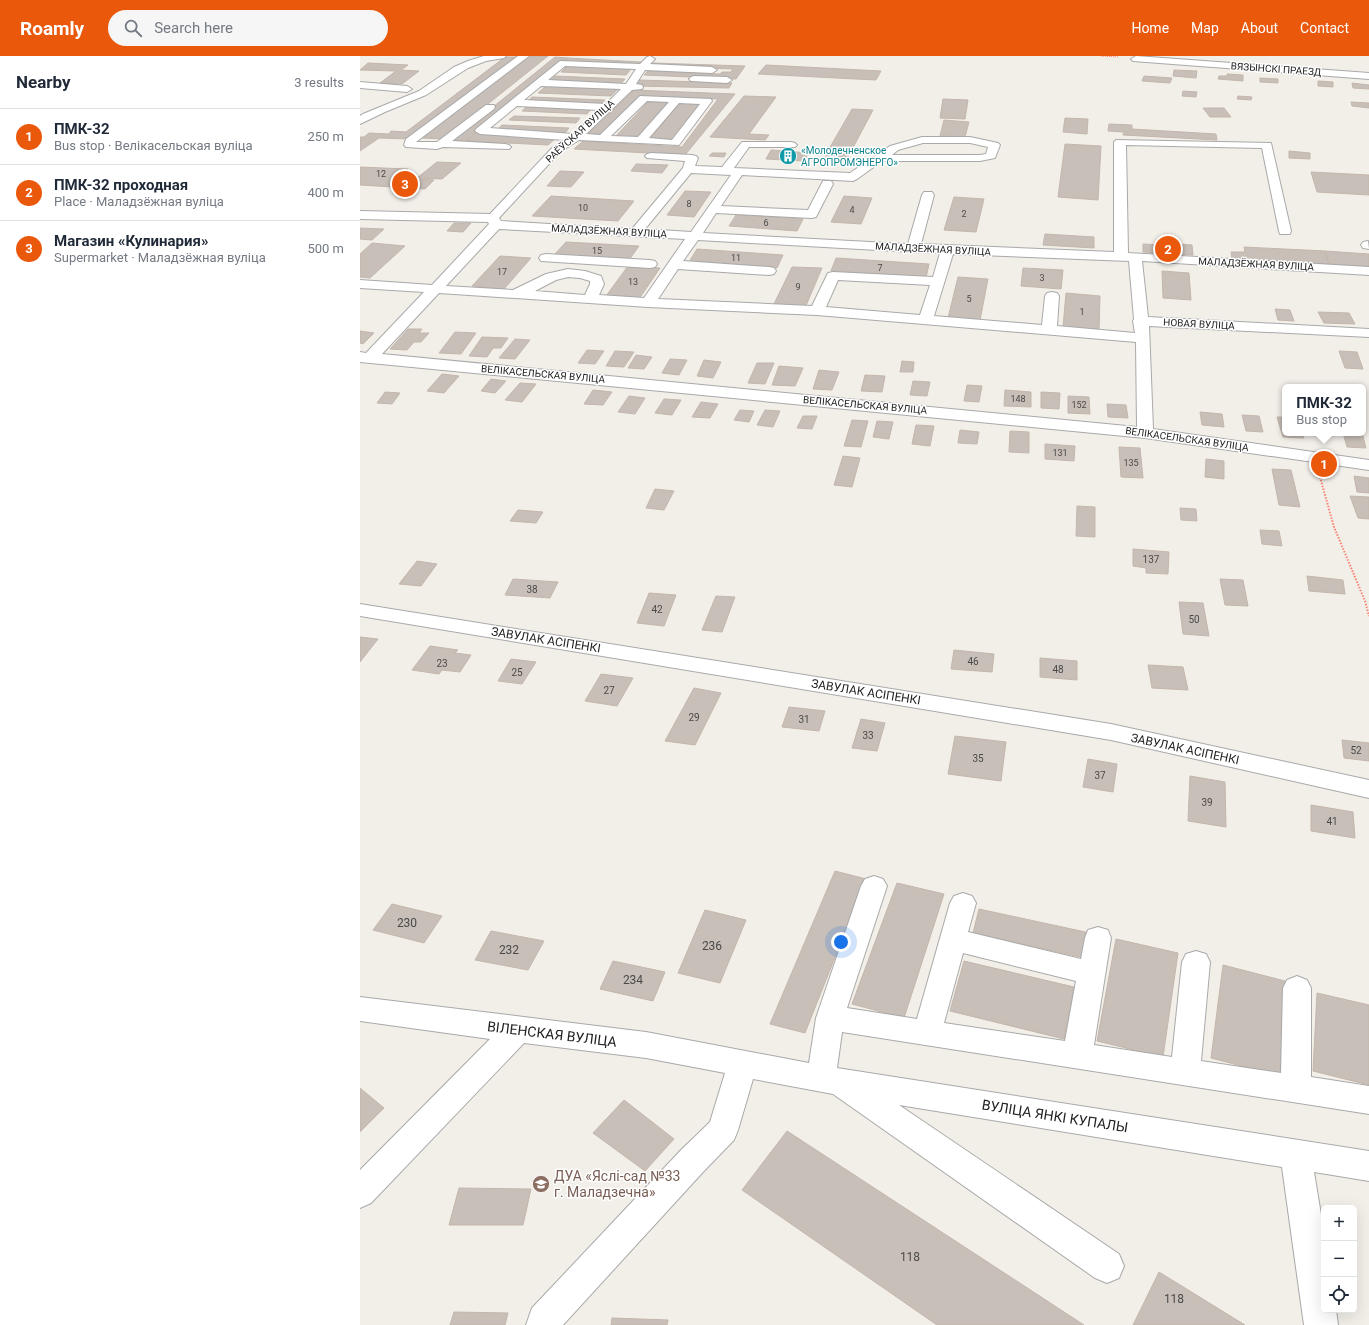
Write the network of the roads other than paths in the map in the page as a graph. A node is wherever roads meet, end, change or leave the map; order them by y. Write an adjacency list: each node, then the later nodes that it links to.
1 (501, 56): 4 (street)
2 (524, 56): 34 (street)
3 (554, 56): 6 (street)
4 (483, 57): 28 (street)
5 (1136, 58): 11 (street, ВЯЗЫНСКІ ПРАЕЗД)
6 (645, 67): 7 (street); 8 (street); 10 (street); 17 (street, РАЁЎСКАЯ ВУЛІЦА)
7 (712, 70)
8 (551, 73): 9 (street); 15 (street)
9 (566, 74)
10 (621, 76)
11 (1369, 76)
12 (376, 78): 16 (street)
13 (674, 78): 14 (street)
14 (727, 80)
15 (539, 83): 17 (street); 20 (street)
16 (362, 86): 19 (street)
17 (629, 87): 18 (street); 21 (street, РАЁЎСКАЯ ВУЛІЦА)
18 (651, 88)
19 (407, 89)
20 (526, 94): 21 (street); 24 (street)
21 (617, 98): 25 (street, РАЁЎСКАЯ ВУЛІЦА)
22 (676, 100): 32 (street); 33 (street); 33 (street)
23 (497, 101): 34 (street)
24 (514, 104): 25 (street); 27 (street)
25 (608, 107): 26 (street, РАЁЎСКАЯ ВУЛІЦА)
26 (598, 116): 27 (street); 30 (street, РАЁЎСКАЯ ВУЛІЦА)
27 (506, 117): 31 (street)
28 (360, 121)
29 (571, 125): 30 (street)
30 (587, 126): 31 (street, РАЁЎСКАЯ ВУЛІЦА)
31 (576, 137): 32 (street); 38 (street, РАЁЎСКАЯ ВУЛІЦА)
32 (602, 139): 33 (street)
33 (642, 141)
34 (441, 144): 36 (street)
35 (791, 145): 43 (street)
36 (517, 148)
37 (540, 149): 38 (street)
38 (556, 150): 39 (street); 51 (street, РАЁЎСКАЯ ВУЛІЦА)
39 (578, 151)
40 (639, 155): 42 (street)
41 (880, 158): 41 (street); 44 (street)
42 (688, 169): 43 (street); 48 (street)
43 (726, 171): 44 (street)
44 (739, 171): 49 (street)
45 (827, 184): 49 (street)
46 (649, 194): 48 (street)
47 (928, 195): 56 (street)
48 (666, 196): 54 (street)
49 (714, 209): 55 (street)
50 (360, 215): 51 (street, МАЛАДЗЁЖНАЯ ВУЛІЦА)
51 (494, 221): 52 (street, МАЛАДЗЁЖНАЯ ВУЛІЦА); 66 (street, РАЁЎСКАЯ ВУЛІЦА)
52 (569, 229): 54 (street, МАЛАДЗЁЖНАЯ ВУЛІЦА); 59 (street)
53 (1285, 231): 58 (street)
54 (636, 232): 55 (street, МАЛАДЗЁЖНАЯ ВУЛІЦА)
55 (695, 236): 56 (street, МАЛАДЗЁЖНАЯ ВУЛІЦА); 61 (street)
56 (913, 248): 57 (street, МАЛАДЗЁЖНАЯ ВУЛІЦА)
57 (948, 250): 58 (street, МАЛАДЗЁЖНАЯ ВУЛІЦА); 64 (street)
58 (1129, 256): 63 (street, МАЛАДЗЁЖНАЯ ВУЛІЦА); 73 (street)
59 (546, 258): 60 (street); 67 (street)
60 (650, 264)
61 (675, 265): 62 (street); 70 (street)
62 (769, 271)
63 (1369, 271)
64 (938, 281): 71 (street); 72 (street)
65 (360, 284): 66 (street)
66 (433, 290): 67 (street); 77 (street, РАЁЎСКАЯ ВУЛІЦА)
67 (512, 294): 69 (street); 69 (street)
68 (1052, 296): 74 (street)
69 (590, 299): 70 (street)
70 (648, 303): 71 (street)
71 (817, 310): 72 (street)
72 (926, 319): 74 (street)
73 (1140, 321): 75 (street, НОВАЯ ВУЛІЦА); 76 (street)
74 (1049, 330): 76 (street)
75 (1369, 333)
76 (1143, 338): 78 (street)
77 (365, 357): 78 (street, ВЕЛІКАСЕЛЬСКАЯ ВУЛІЦА)
78 (1145, 432): 79 (street, ВЕЛІКАСЕЛЬСКАЯ ВУЛІЦА)
79 (1369, 465)
80 (360, 610): 81 (street, ЗАВУЛАК АСІПЕНКІ)
81 (1369, 789)
82 (874, 886): 90 (street)
83 (963, 903): 85 (street)
84 (1098, 938): 87 (street)
85 (953, 939): 87 (street); 92 (street)
86 (1196, 962): 95 (street)
87 (1092, 973): 93 (street)
88 (1297, 988): 97 (street)
89 (360, 1009): 91 (street, ВІЛЕНСКАЯ ВУЛІЦА)
90 (830, 1018): 92 (street); 96 (street)
91 (518, 1030): 94 (street, ВІЛЕНСКАЯ ВУЛІЦА); 101 (street)
92 (927, 1033): 93 (street)
93 (1077, 1056): 95 (street)
94 (742, 1063): 96 (street, ВУЛІЦА ЯНКІ КУПАЛЫ); 103 (street)
95 (1185, 1072): 97 (street)
96 (830, 1080): 99 (street, ВУЛІЦА ЯНКІ КУПАЛЫ); 102 (street)
97 (1296, 1089): 98 (street)
98 (1369, 1100)
99 (1296, 1154): 100 (street, ВУЛІЦА ЯНКІ КУПАЛЫ); 104 (street)
100 (1369, 1166)
101 (360, 1192)
102 (1107, 1266)
103 (543, 1325)
104 (1321, 1325)

